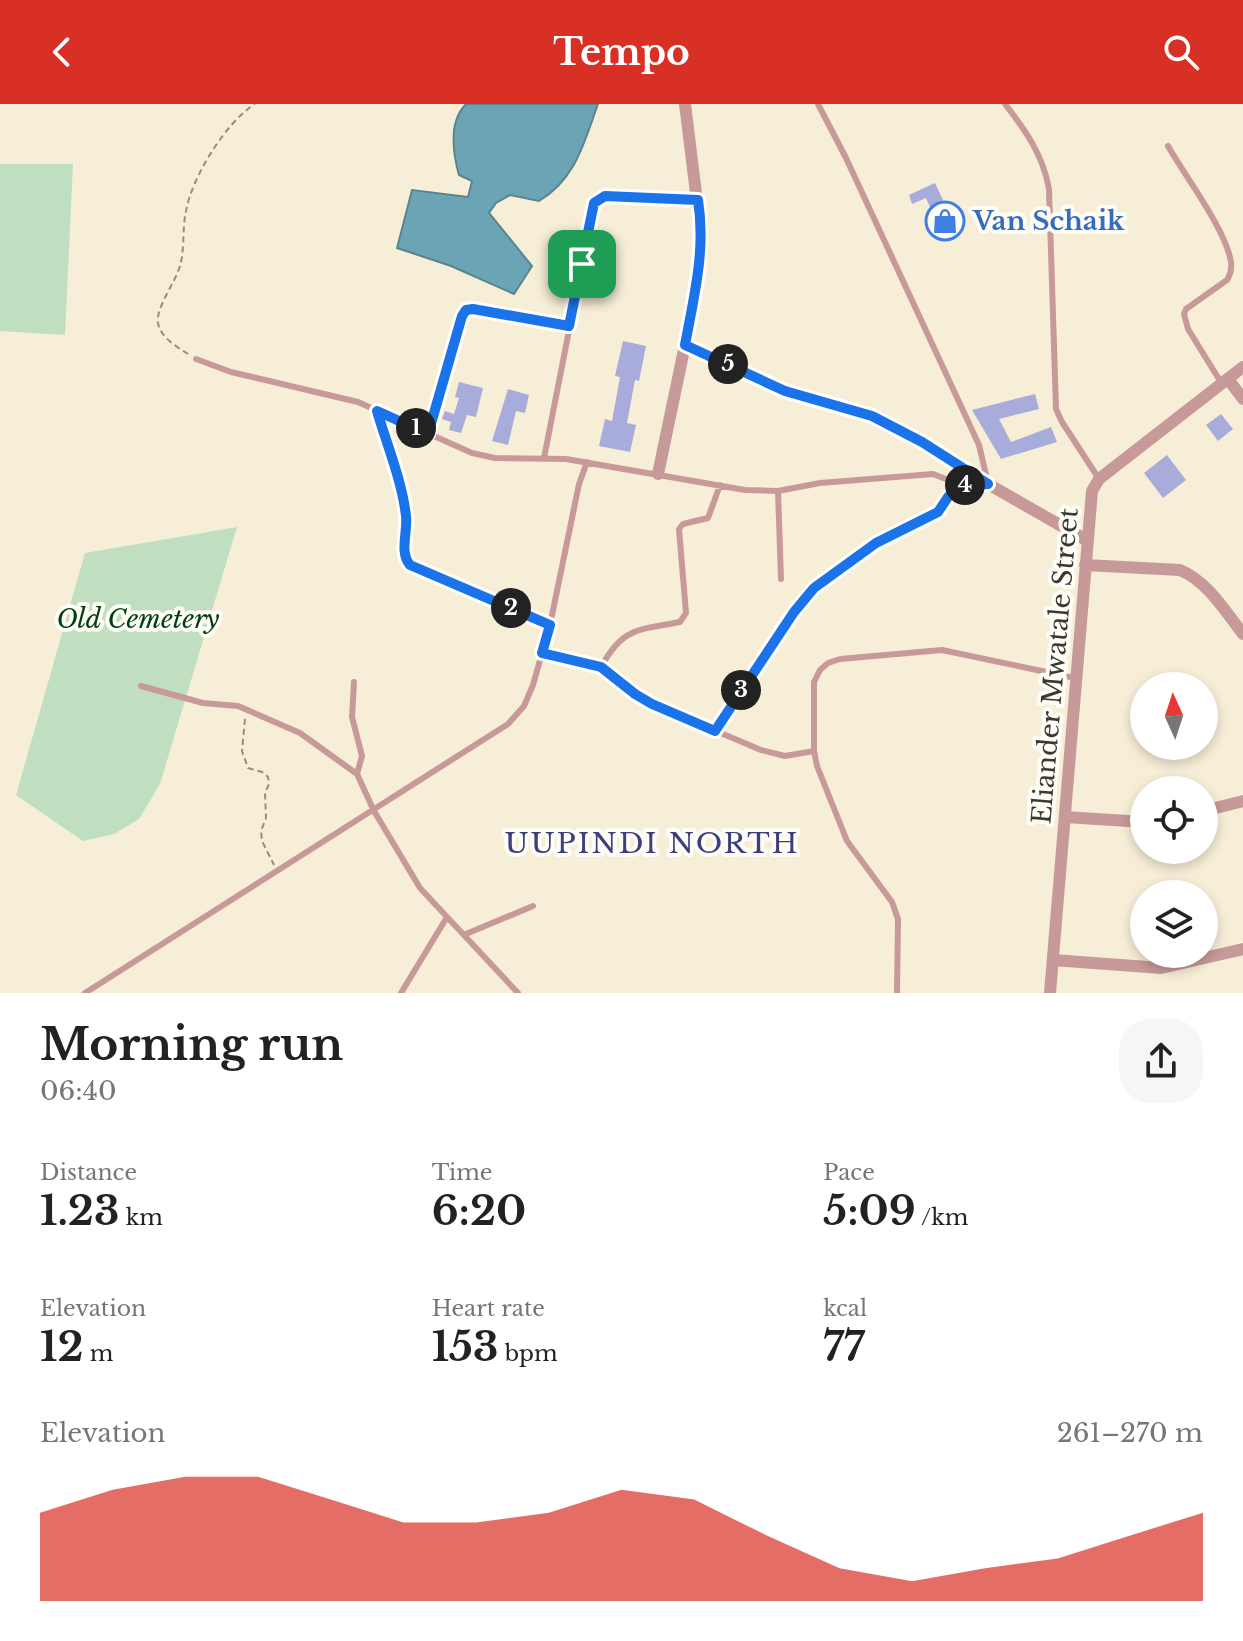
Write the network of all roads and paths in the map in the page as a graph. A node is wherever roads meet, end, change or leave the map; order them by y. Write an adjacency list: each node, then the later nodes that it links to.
1 (255, 104): 9 (path)
2 (685, 104): 6 (street)
3 (818, 104): 19 (lane)
4 (1005, 104): 18 (lane)
5 (1168, 146): 11 (lane)
6 (698, 200): 7 (lane); 8 (street)
7 (569, 326): 14 (path); 15 (lane)
8 (685, 345): 17 (street); 19 (lane)
9 (196, 359): 13 (lane)
10 (1243, 367): 11 (street, Eliander Mwatale Street)
11 (1225, 381): 12 (street); 18 (street, Eliander Mwatale Street)
12 (1243, 399)
13 (377, 411): 14 (lane); 26 (path)
14 (428, 434): 15 (lane)
15 (544, 458): 16 (lane)
16 (587, 462): 17 (lane); 26 (lane)
17 (658, 474): 20 (lane)
18 (1099, 479): 23 (street, Eliander Mwatale Street)
19 (988, 484): 21 (lane); 23 (street)
20 (720, 485): 22 (lane); 29 (lane)
21 (961, 485): 22 (lane); 34 (path)
22 (778, 491): 25 (lane)
23 (1086, 540): 24 (street, Eliander Mwatale Street)
24 (1085, 565): 27 (street); 30 (street, Eliander Mwatale Street)
25 (781, 579)
26 (550, 625): 28 (lane)
27 (1243, 634)
28 (542, 653): 29 (lane); 39 (lane)
29 (601, 667): 34 (lane)
30 (1076, 678): 35 (lane); 40 (street, Eliander Mwatale Street)
31 (354, 682): 36 (lane)
32 (141, 686): 33 (lane)
33 (247, 710): 36 (lane); 42 (path)
34 (715, 731): 35 (lane)
35 (814, 751): 51 (lane)
36 (357, 774): 39 (lane)
37 (1243, 801): 38 (street)
38 (1218, 807)
39 (374, 811): 42 (lane); 44 (lane)
40 (1065, 817): 41 (street); 47 (street, Eliander Mwatale Street)
41 (1130, 821)
42 (277, 872): 48 (lane)
43 (533, 906): 45 (lane)
44 (447, 917): 45 (lane); 49 (lane)
45 (466, 934): 50 (lane)
46 (1243, 949): 47 (street)
47 (1053, 960): 52 (street, Eliander Mwatale Street)
48 (85, 993)
49 (401, 993)
50 (518, 993)
51 (897, 993)
52 (1050, 993)

